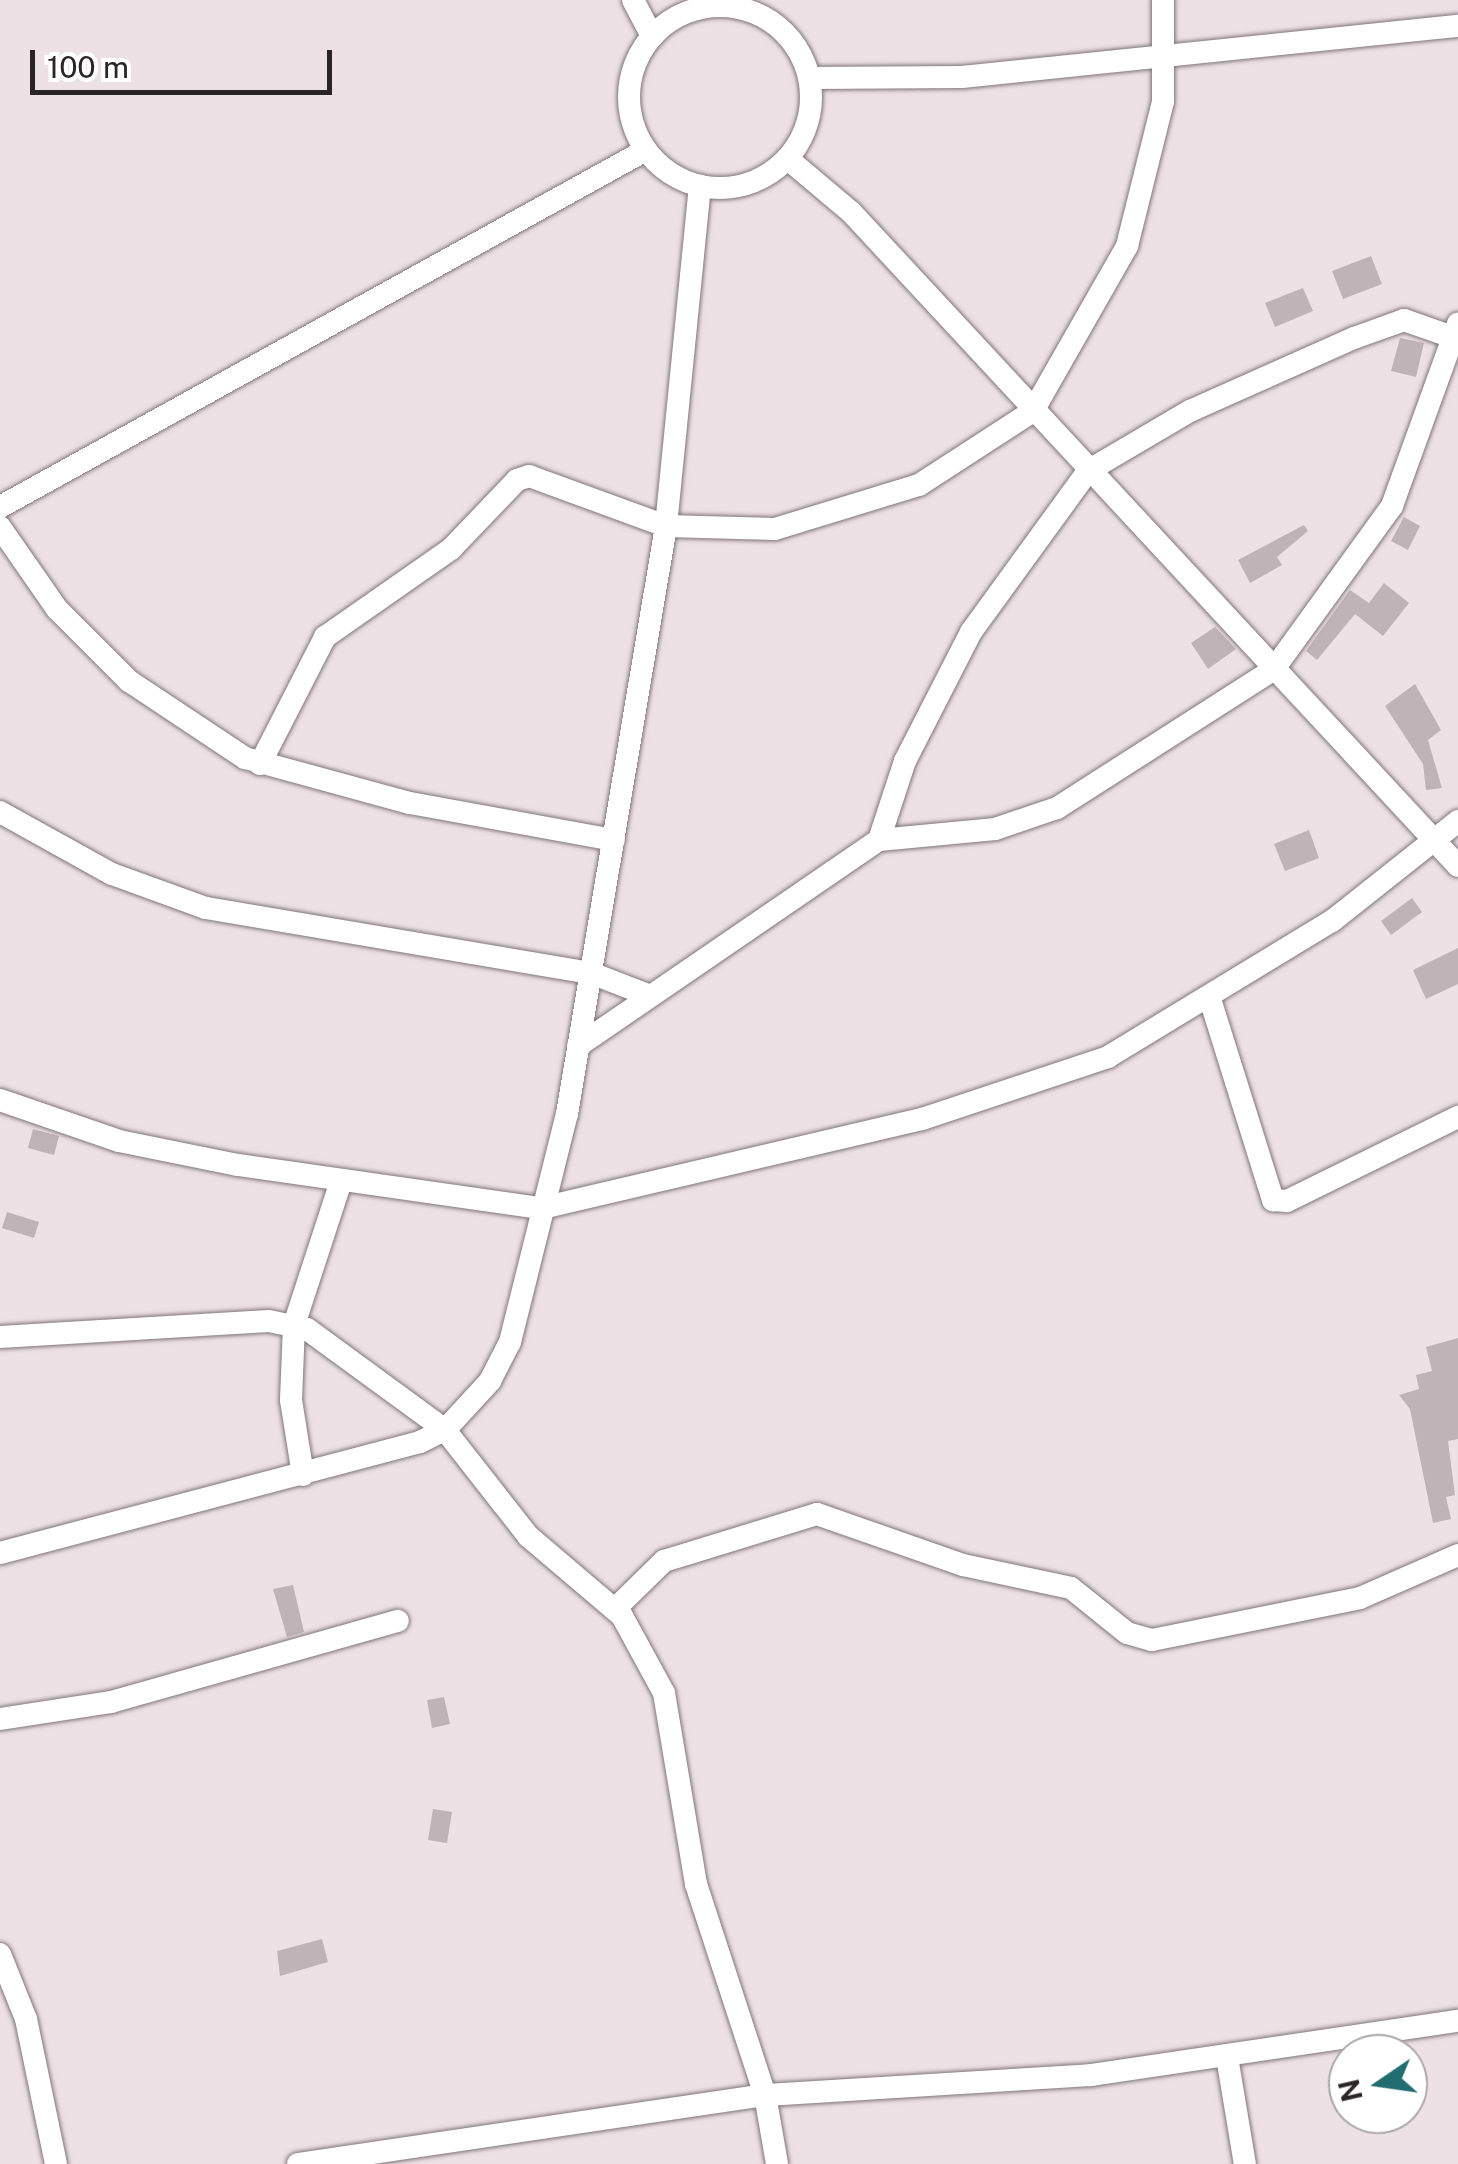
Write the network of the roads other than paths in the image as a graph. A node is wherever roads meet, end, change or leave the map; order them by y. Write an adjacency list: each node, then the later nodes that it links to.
1 (634, 0): 5 (street)
2 (1163, 0): 6 (street)
3 (771, 8): 5 (street); 7 (street)
4 (1458, 26): 6 (street)
5 (652, 36): 8 (street)
6 (1168, 52): 7 (street); 12 (street)
7 (810, 78): 9 (street)
8 (646, 150): 10 (street); 14 (street)
9 (788, 159): 10 (street); 12 (street)
10 (700, 186): 15 (street)
11 (1457, 333): 13 (street); 17 (street)
12 (1033, 411): 13 (street); 15 (street)
13 (1088, 471): 17 (street); 22 (street)
14 (0, 507)
15 (666, 526): 18 (street); 21 (street)
16 (0, 527): 18 (street)
17 (1274, 669): 22 (street); 23 (street)
18 (260, 764): 21 (street)
19 (0, 812): 25 (street)
20 (1458, 821): 23 (street)
21 (614, 840): 25 (street)
22 (879, 840): 26 (street)
23 (1435, 842): 24 (street); 27 (street)
24 (1458, 866)
25 (591, 973): 26 (street); 28 (street)
26 (648, 995): 28 (street)
27 (1210, 999): 30 (street); 32 (street)
28 (578, 1046): 32 (street)
29 (0, 1100): 31 (street)
30 (1458, 1116)
31 (341, 1181): 32 (street); 33 (street)
32 (542, 1208): 35 (street)
33 (294, 1325): 34 (street); 35 (street); 36 (street)
34 (0, 1337)
35 (445, 1430): 36 (street); 39 (street)
36 (303, 1475): 37 (street)
37 (0, 1553)
38 (1458, 1555): 39 (street)
39 (615, 1609): 45 (street)
40 (398, 1621): 41 (street)
41 (0, 1718)
42 (0, 1954): 46 (street)
43 (1458, 2021): 44 (street)
44 (1226, 2057): 45 (street); 49 (street)
45 (765, 2095): 47 (street); 48 (street)
46 (56, 2164)
47 (298, 2164)
48 (777, 2164)
49 (1244, 2164)

